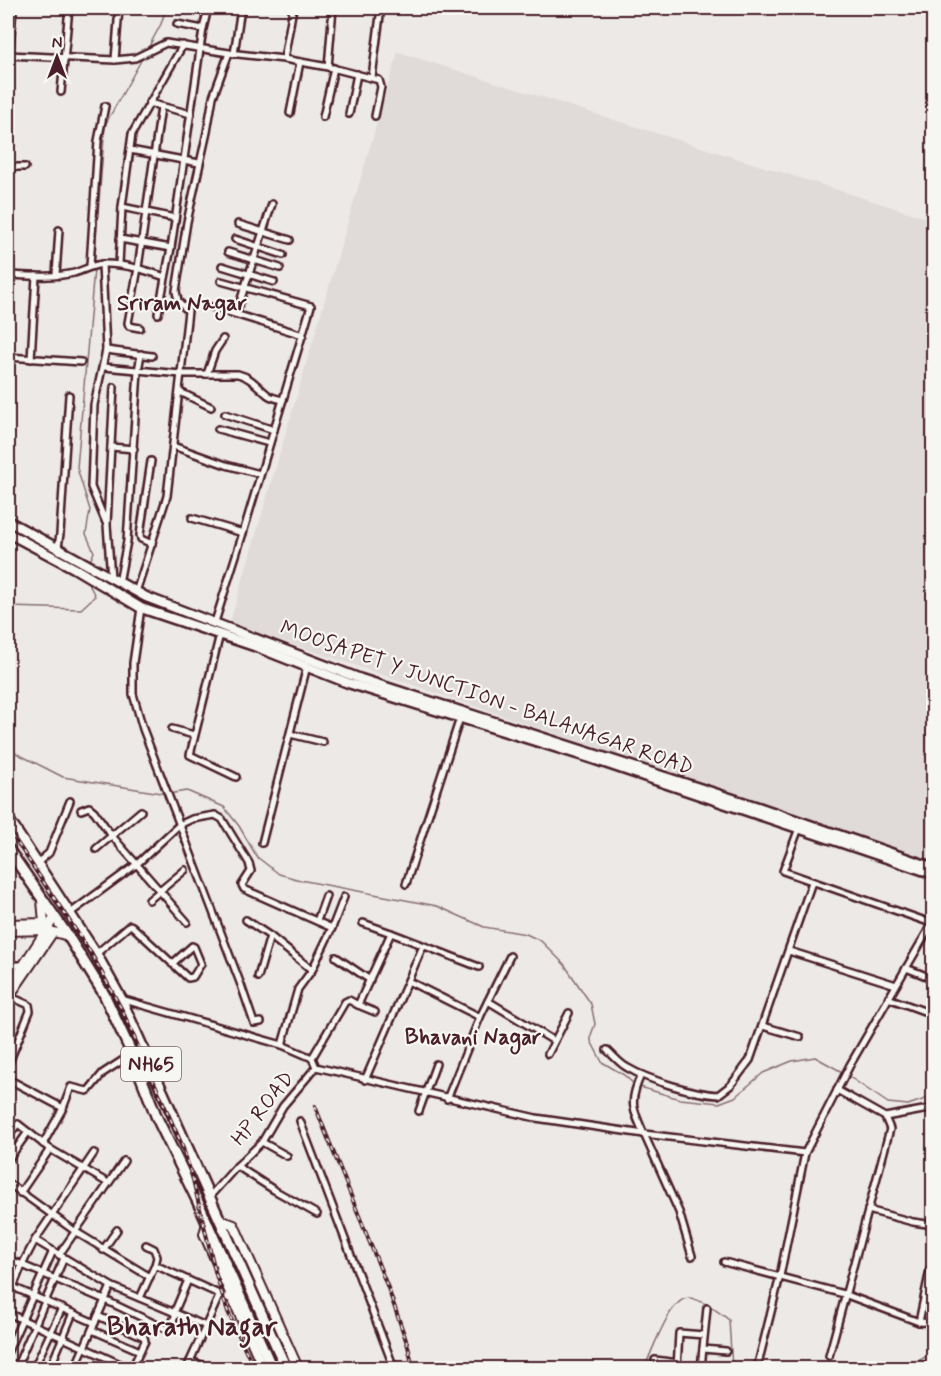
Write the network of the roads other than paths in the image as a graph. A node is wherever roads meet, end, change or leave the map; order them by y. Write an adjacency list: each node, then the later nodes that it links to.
1 (12, 8): 15 (street)
2 (69, 8): 16 (street)
3 (119, 8): 18 (street)
4 (200, 8): 5 (street)
5 (208, 8): 11 (street)
6 (241, 8): 14 (street)
7 (293, 8): 17 (street)
8 (333, 8): 21 (street)
9 (381, 8): 23 (street)
10 (177, 24): 11 (street)
11 (203, 29): 13 (street)
12 (183, 45): 13 (street); 18 (street); 25 (street)
13 (201, 49): 14 (street); 29 (street)
14 (231, 54): 17 (street); 36 (street)
15 (8, 55): 16 (street); 19 (street)
16 (64, 59): 18 (street); 24 (street)
17 (284, 59): 20 (street)
18 (115, 60)
19 (8, 62)
20 (300, 62): 21 (street); 28 (street)
21 (331, 68): 22 (street); 32 (street)
22 (357, 74): 23 (street); 30 (street)
23 (372, 77): 31 (street)
24 (61, 92)
25 (149, 103): 27 (street); 33 (street)
26 (105, 106): 57 (street)
27 (161, 107): 29 (street); 34 (street)
28 (290, 113)
29 (191, 114): 35 (street)
30 (349, 114)
31 (375, 116)
32 (323, 117)
33 (130, 150): 34 (street); 40 (street)
34 (154, 155): 35 (street); 41 (street)
35 (184, 160): 36 (street); 42 (street)
36 (200, 163): 83 (street)
37 (8, 166): 38 (street)
38 (25, 168)
39 (272, 204): 45 (street)
40 (122, 207): 41 (street); 46 (street)
41 (145, 212): 42 (street); 49 (street)
42 (175, 218): 51 (street)
43 (238, 224): 45 (street)
44 (59, 230): 61 (street)
45 (263, 231): 48 (street); 50 (street)
46 (120, 239): 49 (street); 56 (street)
47 (236, 239): 50 (street)
48 (290, 240)
49 (141, 243): 51 (street); 59 (street)
50 (258, 247): 53 (street); 54 (street)
51 (171, 248): 65 (street)
52 (228, 252): 54 (street)
53 (283, 255)
54 (254, 260): 60 (street); 63 (street)
55 (102, 264): 56 (street); 57 (street); 75 (street)
56 (119, 264): 59 (street)
57 (91, 266): 61 (street)
58 (222, 266): 63 (street)
59 (138, 268): 65 (street); 72 (street)
60 (280, 268)
61 (56, 274): 64 (street)
62 (8, 275): 64 (street)
63 (249, 275): 67 (street); 68 (street)
64 (36, 276): 79 (street)
65 (165, 277): 70 (street)
66 (220, 282): 68 (street)
67 (274, 282)
68 (245, 288): 71 (street); 73 (street)
69 (212, 307): 71 (street)
70 (158, 314)
71 (237, 314): 73 (street)
72 (140, 328)
73 (303, 335): 88 (street)
74 (223, 339): 84 (street)
75 (106, 350): 76 (street); 81 (street)
76 (141, 354): 77 (street); 82 (street)
77 (152, 356)
78 (8, 357): 79 (street)
79 (31, 359): 80 (street)
80 (81, 362)
81 (104, 367): 82 (street); 101 (street)
82 (138, 371): 83 (street); 96 (street)
83 (181, 374): 84 (street); 86 (street)
84 (207, 374): 88 (street)
85 (114, 387): 95 (street)
86 (180, 392): 89 (street); 94 (street)
87 (69, 395): 105 (street)
88 (283, 400): 92 (street)
89 (211, 407)
90 (225, 414): 92 (street)
91 (218, 429): 93 (street)
92 (274, 430): 93 (street)
93 (269, 443): 98 (street)
94 (172, 446): 98 (street); 104 (street)
95 (111, 447): 96 (street); 101 (street)
96 (134, 449): 106 (street)
97 (151, 461): 104 (street)
98 (260, 474): 103 (street)
99 (192, 518): 103 (street)
100 (8, 521): 105 (main road, MOOSAPET Y JUNCTION - BALANAGAR ROAD)
101 (107, 525): 106 (street)
102 (8, 533): 108 (main road)
103 (243, 533): 111 (street)
104 (152, 544): 107 (street)
105 (58, 548): 106 (main road, MOOSAPET Y JUNCTION - BALANAGAR ROAD)
106 (112, 579): 107 (main road, MOOSAPET Y JUNCTION - BALANAGAR ROAD)
107 (136, 592): 109 (main road, MOOSAPET Y JUNCTION - BALANAGAR ROAD)
108 (141, 608): 110 (main road); 124 (street)
109 (177, 609): 110 (main road); 111 (main road, MOOSAPET Y JUNCTION - BALANAGAR ROAD)
110 (173, 618): 112 (main road)
111 (215, 622): 134 (main road, MOOSAPET Y JUNCTION - BALANAGAR ROAD)
112 (220, 634): 113 (main road); 117 (street)
113 (307, 666): 114 (main road); 116 (street)
114 (460, 718): 125 (main road); 139 (street)
115 (172, 729): 117 (street)
116 (290, 734): 118 (street); 127 (street)
117 (194, 735): 119 (street)
118 (322, 742)
119 (236, 777)
120 (70, 801): 133 (street)
121 (81, 810): 126 (street)
122 (141, 811): 126 (street)
123 (8, 819): 130 (highway, NH65)
124 (179, 825): 132 (street); 148 (street); 184 (street)
125 (799, 828): 136 (main road); 138 (street)
126 (112, 836): 129 (street); 132 (street)
127 (262, 843)
128 (8, 849): 131 (highway, NH65)
129 (96, 849)
130 (31, 854): 131 (highway); 133 (highway, NH65)
131 (17, 864): 137 (highway, NH65)
132 (137, 864): 140 (street); 145 (street)
133 (37, 865): 137 (highway); 145 (highway, NH65)
134 (933, 868)
135 (185, 870): 140 (street)
136 (933, 874)
137 (26, 877): 143 (highway, NH65)
138 (812, 882): 151 (street); 160 (street)
139 (406, 884)
140 (159, 890): 144 (street); 149 (street)
141 (326, 896): 148 (street)
142 (344, 897): 153 (street)
143 (42, 900): 146 (highway, NH65); 152 (street)
144 (149, 900)
145 (69, 914): 161 (highway, NH65)
146 (54, 918): 156 (street); 157 (highway, NH65)
147 (246, 921): 158 (street)
148 (317, 921): 153 (street)
149 (187, 922)
150 (363, 923): 155 (street)
151 (933, 923): 168 (street)
152 (8, 924)
153 (332, 928): 169 (street)
154 (8, 931): 156 (street)
155 (391, 933): 159 (street); 172 (street)
156 (48, 934): 157 (street); 166 (street); 175 (street)
157 (68, 936): 228 (highway, NH65)
158 (270, 936): 169 (street); 170 (street)
159 (423, 946): 167 (street); 173 (street)
160 (789, 951): 174 (street); 185 (street)
161 (96, 954): 164 (street); 177 (highway, NH65)
162 (510, 956): 178 (street)
163 (336, 957): 172 (street)
164 (172, 964): 164 (street)
165 (8, 965): 166 (street)
166 (24, 965): 175 (street)
167 (479, 967)
168 (906, 968): 171 (street); 174 (street)
169 (312, 970): 188 (street)
170 (258, 976)
171 (933, 979)
172 (370, 980): 179 (street)
173 (408, 981): 183 (street); 198 (street)
174 (896, 985): 176 (street)
175 (8, 994): 194 (street)
176 (888, 998): 182 (street); 199 (street)
177 (122, 999): 188 (street); 223 (highway, NH65)
178 (488, 1001): 183 (street); 187 (street)
179 (358, 1005): 180 (street); 191 (street)
180 (375, 1012)
181 (569, 1012): 187 (street)
182 (932, 1014)
183 (480, 1017): 201 (street)
184 (261, 1022)
185 (764, 1026): 186 (street); 196 (street)
186 (800, 1037)
187 (554, 1041): 190 (street)
188 (282, 1045): 191 (street)
189 (607, 1050): 196 (street)
190 (548, 1054)
191 (312, 1058): 195 (street)
192 (123, 1060): 202 (street)
193 (436, 1064): 200 (street)
194 (8, 1065)
195 (316, 1067): 198 (street); 210 (street, HP ROAD)
196 (641, 1075): 208 (street)
197 (8, 1079): 202 (street)
198 (365, 1080): 200 (street)
199 (837, 1090): 205 (street); 214 (street)
200 (425, 1094): 201 (street); 204 (street)
201 (447, 1099): 208 (street)
202 (63, 1108): 211 (street)
203 (933, 1108): 205 (street)
204 (419, 1111)
205 (885, 1117): 224 (street)
206 (300, 1121): 296 (street)
207 (28, 1132): 209 (street); 211 (street); 216 (street)
208 (644, 1134): 214 (street); 238 (street)
209 (8, 1136)
210 (262, 1142): 215 (street); 218 (street, HP ROAD)
211 (43, 1144): 212 (street)
212 (50, 1149): 219 (street); 222 (street)
213 (94, 1153): 219 (street)
214 (805, 1153): 244 (street)
215 (287, 1156)
216 (8, 1160)
217 (124, 1161): 221 (street)
218 (237, 1166): 223 (street, HP ROAD); 225 (street)
219 (84, 1169): 221 (street); 226 (street)
220 (8, 1184): 222 (street)
221 (108, 1184): 231 (street)
222 (20, 1193): 226 (street)
223 (210, 1196): 227 (highway, NH65)
224 (868, 1210): 229 (street); 252 (street)
225 (317, 1214)
226 (52, 1216): 231 (street); 232 (street)
227 (221, 1220): 294 (highway, NH65); 295 (street)
228 (207, 1223): 257 (street); 293 (highway, NH65)
229 (933, 1225)
230 (117, 1230): 234 (street)
231 (76, 1232): 234 (street); 237 (street)
232 (35, 1240): 235 (street); 241 (street)
233 (146, 1245): 242 (street)
234 (103, 1250): 245 (street)
235 (53, 1251): 237 (street); 243 (street)
236 (933, 1251): 265 (street)
237 (62, 1256): 246 (street); 248 (street)
238 (692, 1256)
239 (8, 1259): 241 (street)
240 (724, 1262): 244 (street)
241 (22, 1265): 243 (street); 249 (street)
242 (155, 1265): 245 (street); 247 (street)
243 (41, 1274): 246 (street); 250 (street)
244 (780, 1276): 252 (street); 299 (street)
245 (150, 1277): 253 (street)
246 (54, 1280): 255 (street); 256 (street)
247 (188, 1280): 251 (street); 262 (street)
248 (111, 1286): 253 (street); 256 (street)
249 (13, 1287): 250 (street); 254 (street)
250 (32, 1294): 255 (street); 264 (street)
251 (220, 1294): 257 (street); 269 (street)
252 (844, 1294): 265 (street); 280 (street)
253 (140, 1298): 262 (street)
254 (8, 1300)
255 (44, 1300): 258 (street); 268 (street)
256 (105, 1300): 262 (street); 263 (street)
257 (232, 1300): 292 (street)
258 (62, 1308): 261 (street); 271 (street)
259 (707, 1308): 272 (street)
260 (8, 1313): 264 (street)
261 (73, 1313): 266 (street); 273 (street)
262 (175, 1314): 269 (street)
263 (98, 1316): 266 (street); 277 (street)
264 (21, 1320): 268 (street); 274 (street)
265 (919, 1322): 267 (street)
266 (95, 1323): 270 (street)
267 (933, 1323)
268 (34, 1326): 271 (street); 278 (street)
269 (206, 1326): 282 (street)
270 (92, 1330): 275 (street); 277 (street)
271 (50, 1333): 273 (street); 284 (street)
272 (704, 1335): 276 (street); 285 (street)
273 (63, 1339): 275 (street); 287 (street)
274 (8, 1346): 278 (street)
275 (84, 1348): 288 (street); 289 (street)
276 (703, 1349): 279 (street); 298 (street)
277 (140, 1350): 289 (street)
278 (23, 1351): 286 (street)
279 (726, 1351)
280 (829, 1356)
281 (655, 1360): 285 (street)
282 (190, 1361): 290 (street); 291 (street)
283 (933, 1362): 300 (street)
284 (35, 1366): 287 (street)
285 (677, 1367): 297 (street)
286 (16, 1368)
287 (48, 1368)
288 (75, 1368)
289 (131, 1368)
290 (187, 1368)
291 (210, 1368)
292 (263, 1368)
293 (273, 1368)
294 (286, 1368)
295 (298, 1368)
296 (393, 1368)
297 (684, 1368)
298 (701, 1368)
299 (757, 1368)
300 (918, 1368)

